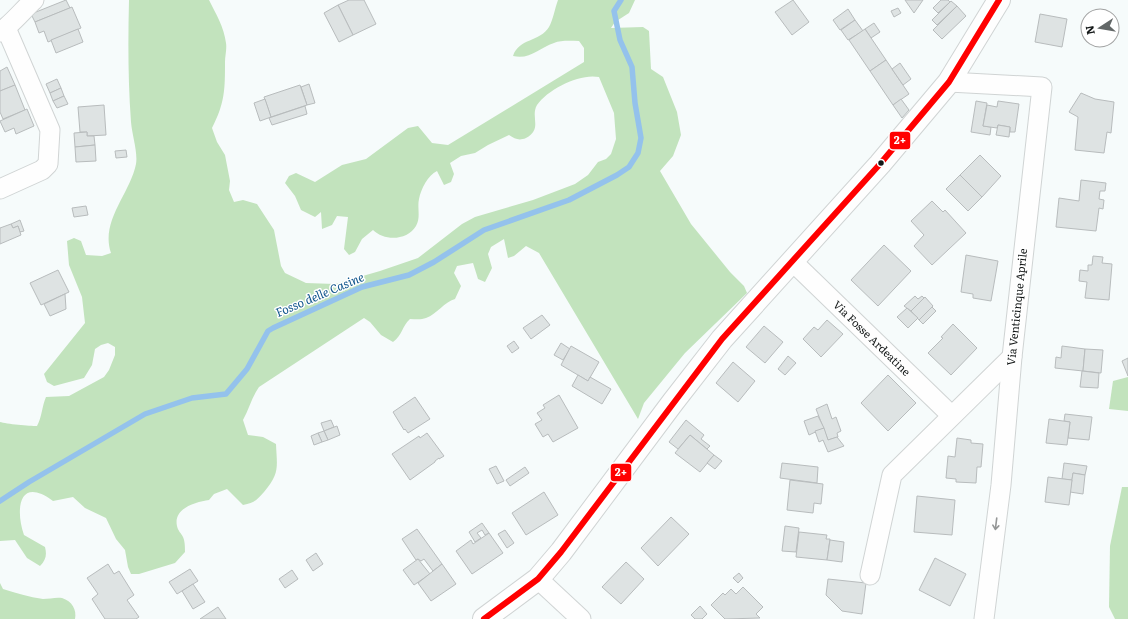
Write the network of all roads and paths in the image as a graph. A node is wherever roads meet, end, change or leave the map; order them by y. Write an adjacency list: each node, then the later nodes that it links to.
1 (34, 0): 3 (street)
2 (999, 0): 4 (street)
3 (3, 30): 5 (street)
4 (948, 82): 6 (street); 7 (street, Via Venticinque Aprile)
5 (0, 189)
6 (792, 261): 8 (street, Via Fosse Ardeatine); 10 (street)
7 (1012, 357): 8 (street); 13 (street, Via Venticinque Aprile, one-way to 13)
8 (951, 415): 9 (street)
9 (870, 575)
10 (538, 579): 11 (street); 12 (street)
11 (484, 619)
12 (580, 619)
13 (984, 619)

